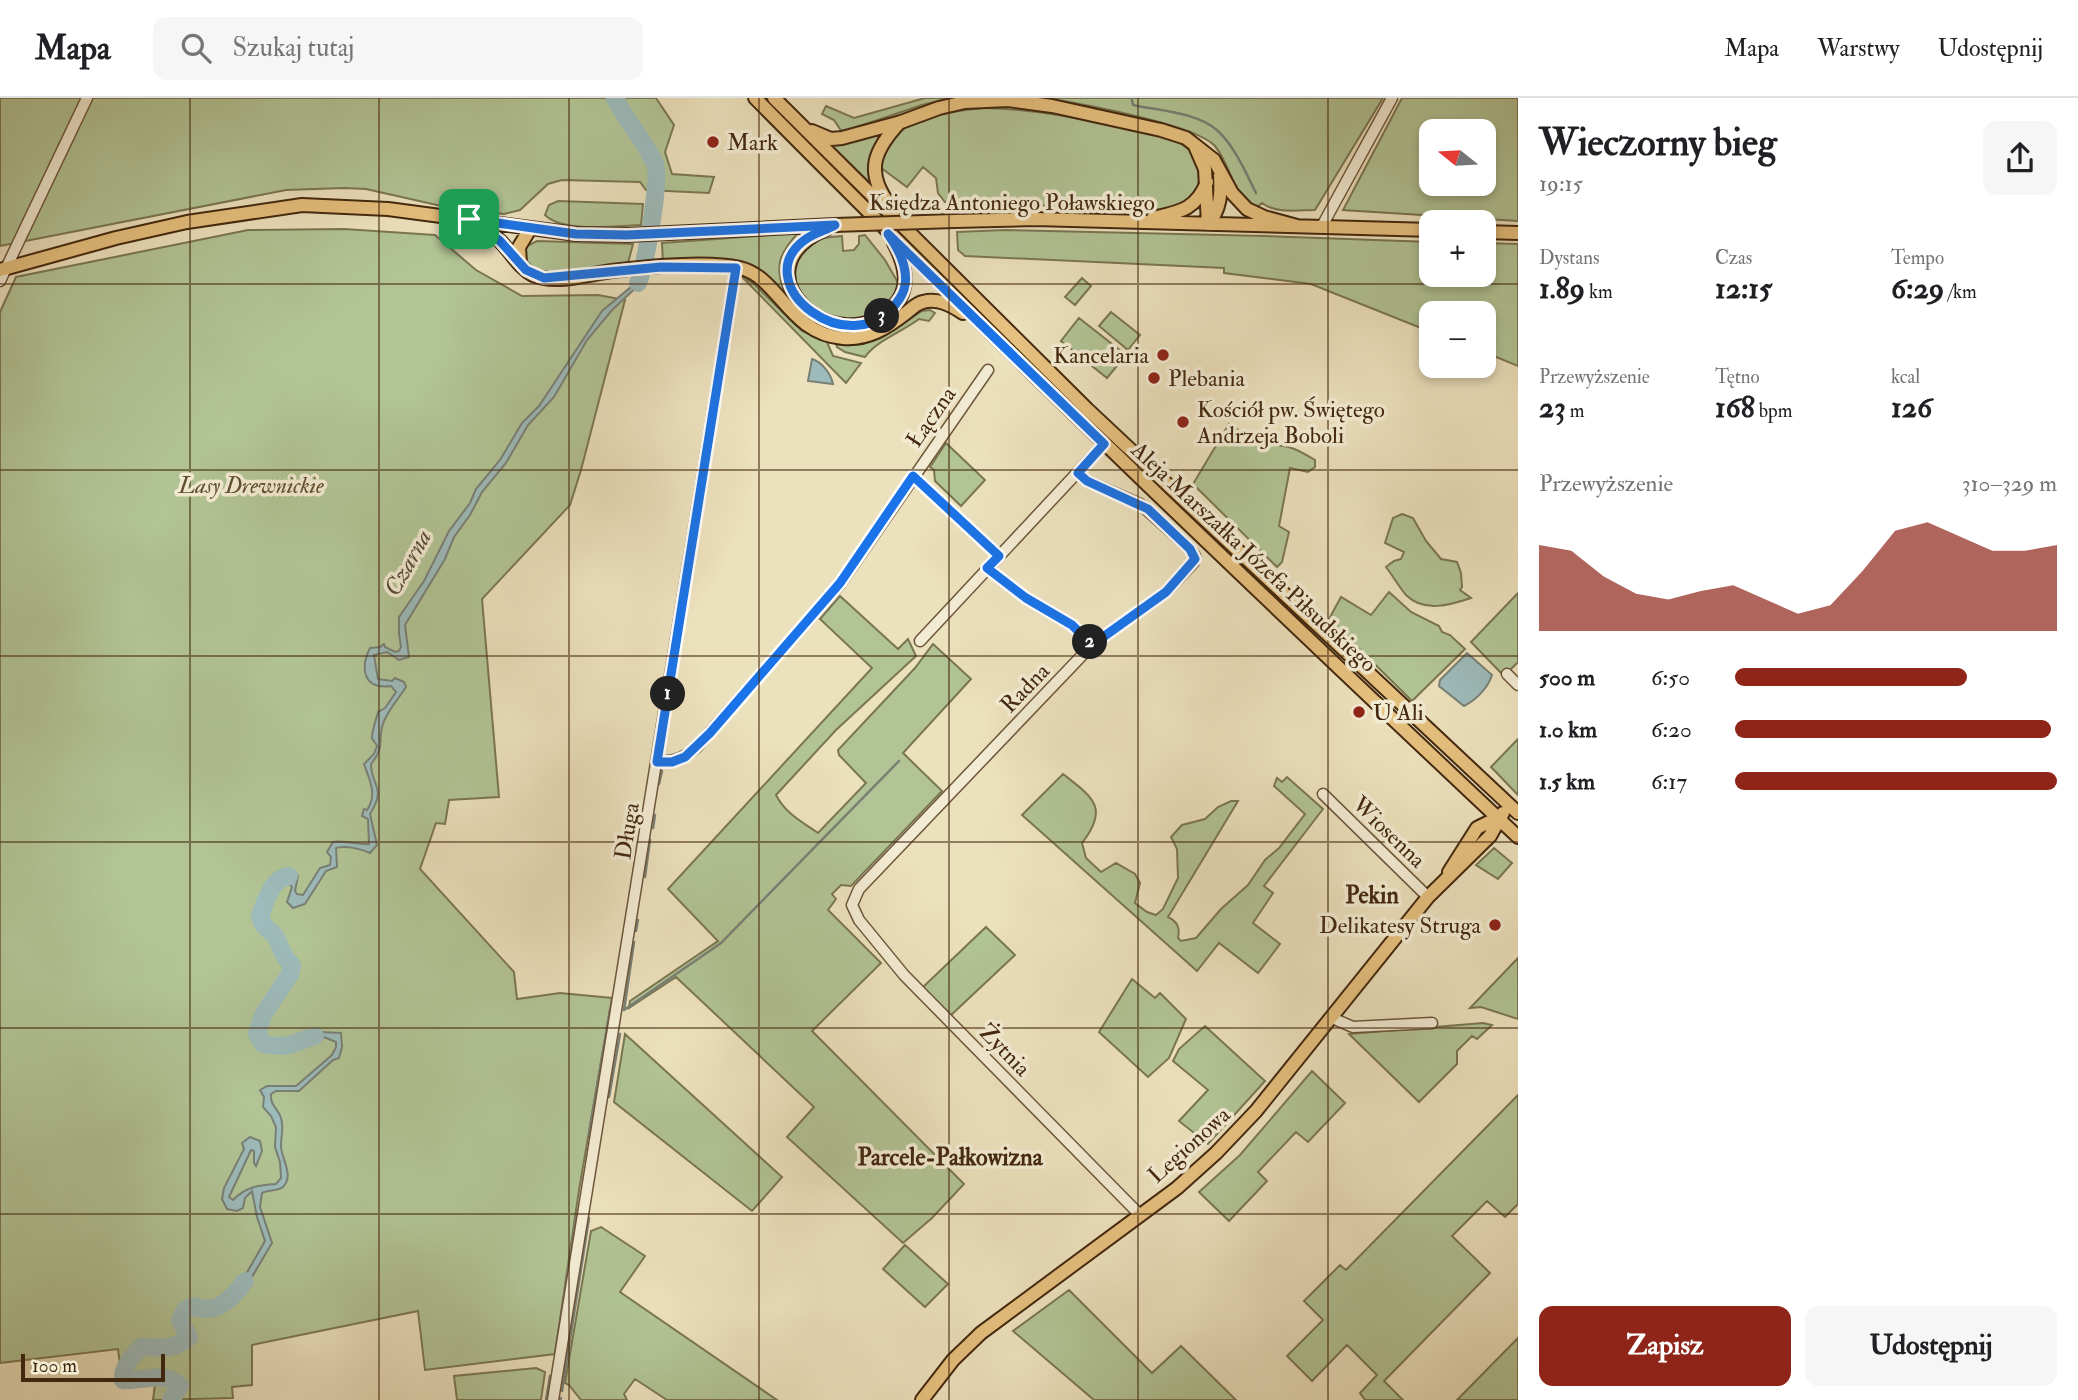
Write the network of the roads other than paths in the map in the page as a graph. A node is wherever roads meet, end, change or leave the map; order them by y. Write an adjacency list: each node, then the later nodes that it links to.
1 (87, 98): 24 (street)
2 (755, 98): 20 (main road, Aleja Marszałka Józefa Piłsudskiego)
3 (774, 98): 6 (main road, Aleja Marszałka Józefa Piłsudskiego)
4 (1392, 98): 15 (street)
5 (901, 122): 6 (main road); 7 (main road); 21 (main road)
6 (803, 126): 21 (main road, Aleja Marszałka Józefa Piłsudskiego)
7 (1193, 142): 8 (main road); 9 (main road)
8 (1220, 170): 12 (main road); 14 (main road)
9 (1206, 182): 11 (main road); 12 (main road)
10 (469, 219): 16 (main road, Księdza Antoniego Poławskiego); 22 (main road); 24 (main road, Księdza Antoniego Poławskiego)
11 (1135, 222): 12 (main road, Księdza Antoniego Poławskiego); 13 (main road, Księdza Antoniego Poławskiego, bridge)
12 (1208, 224): 14 (main road, Księdza Antoniego Poławskiego)
13 (835, 225): 16 (main road, Księdza Antoniego Poławskiego); 20 (main road)
14 (1297, 226): 15 (main road, Księdza Antoniego Poławskiego)
15 (1322, 226): 17 (main road, Księdza Antoniego Poławskiego)
16 (530, 229): 22 (main road)
17 (1419, 230)
18 (1496, 232): 19 (main road)
19 (1518, 233)
20 (888, 234): 26 (main road, Aleja Marszałka Józefa Piłsudskiego)
21 (913, 236): 39 (main road, Aleja Marszałka Józefa Piłsudskiego)
22 (520, 264): 23 (main road)
23 (736, 268): 26 (main road); 37 (street, Długa)
24 (3, 269): 25 (street)
25 (0, 281)
26 (984, 327): 28 (main road, Aleja Marszałka Józefa Piłsudskiego)
27 (988, 370): 30 (street, Łączna)
28 (1104, 444): 29 (street); 40 (main road, Aleja Marszałka Józefa Piłsudskiego)
29 (1078, 473): 31 (street); 34 (street, Radna)
30 (913, 476): 31 (street); 37 (street, Łączna)
31 (999, 556): 32 (street)
32 (987, 568): 33 (street); 34 (street)
33 (920, 641)
34 (1092, 645): 43 (street, Radna)
35 (1507, 674): 36 (street)
36 (1518, 685)
37 (657, 762): 47 (street, Długa)
38 (1323, 794): 42 (street, Wiosenna)
39 (1514, 809): 40 (main road, Legionowa)
40 (1499, 817): 41 (main road, Aleja Marszałka Józefa Piłsudskiego); 42 (main road, Legionowa)
41 (1518, 837)
42 (1428, 897): 44 (main road, Legionowa)
43 (852, 905): 46 (street, Żytnia)
44 (1332, 1018): 45 (street); 46 (main road, Legionowa)
45 (1432, 1023)
46 (1140, 1215): 48 (main road, Legionowa)
47 (553, 1400)
48 (922, 1400)

